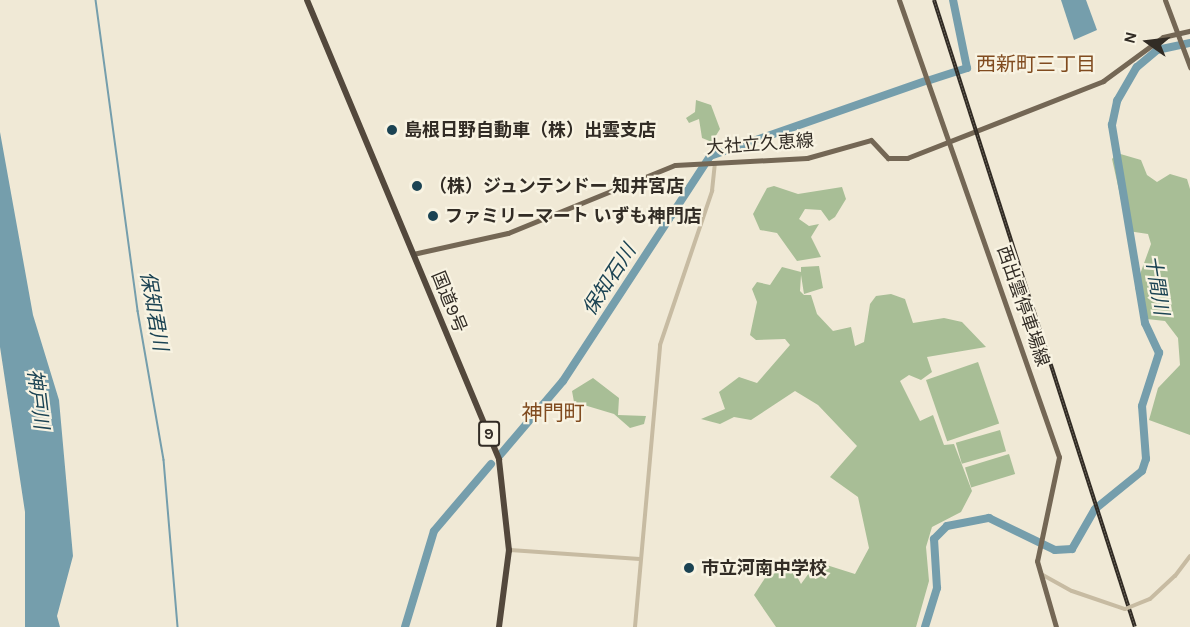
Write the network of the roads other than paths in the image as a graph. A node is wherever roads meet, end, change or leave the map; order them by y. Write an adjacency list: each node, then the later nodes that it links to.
1 (308, 0): 9 (highway, 国道9号 / 9)
2 (899, 0): 7 (main road, 西出雲停車場線)
3 (1165, 0): 5 (main road)
4 (1190, 30): 5 (main road, 大社立久恵線)
5 (1176, 34): 6 (main road); 7 (main road, 大社立久恵線)
6 (1190, 67)
7 (948, 140): 8 (main road, 大社立久恵線); 13 (main road, 西出雲停車場線)
8 (709, 162): 9 (main road, 大社立久恵線); 12 (street)
9 (413, 254): 10 (highway, 国道9号 / 9)
10 (509, 550): 12 (street); 14 (highway, 国道9号 / 9)
11 (1190, 556): 13 (street, bridge)
12 (640, 559): 15 (street)
13 (1038, 573): 16 (main road, 西出雲停車場線)
14 (499, 627)
15 (635, 627)
16 (1056, 627)

